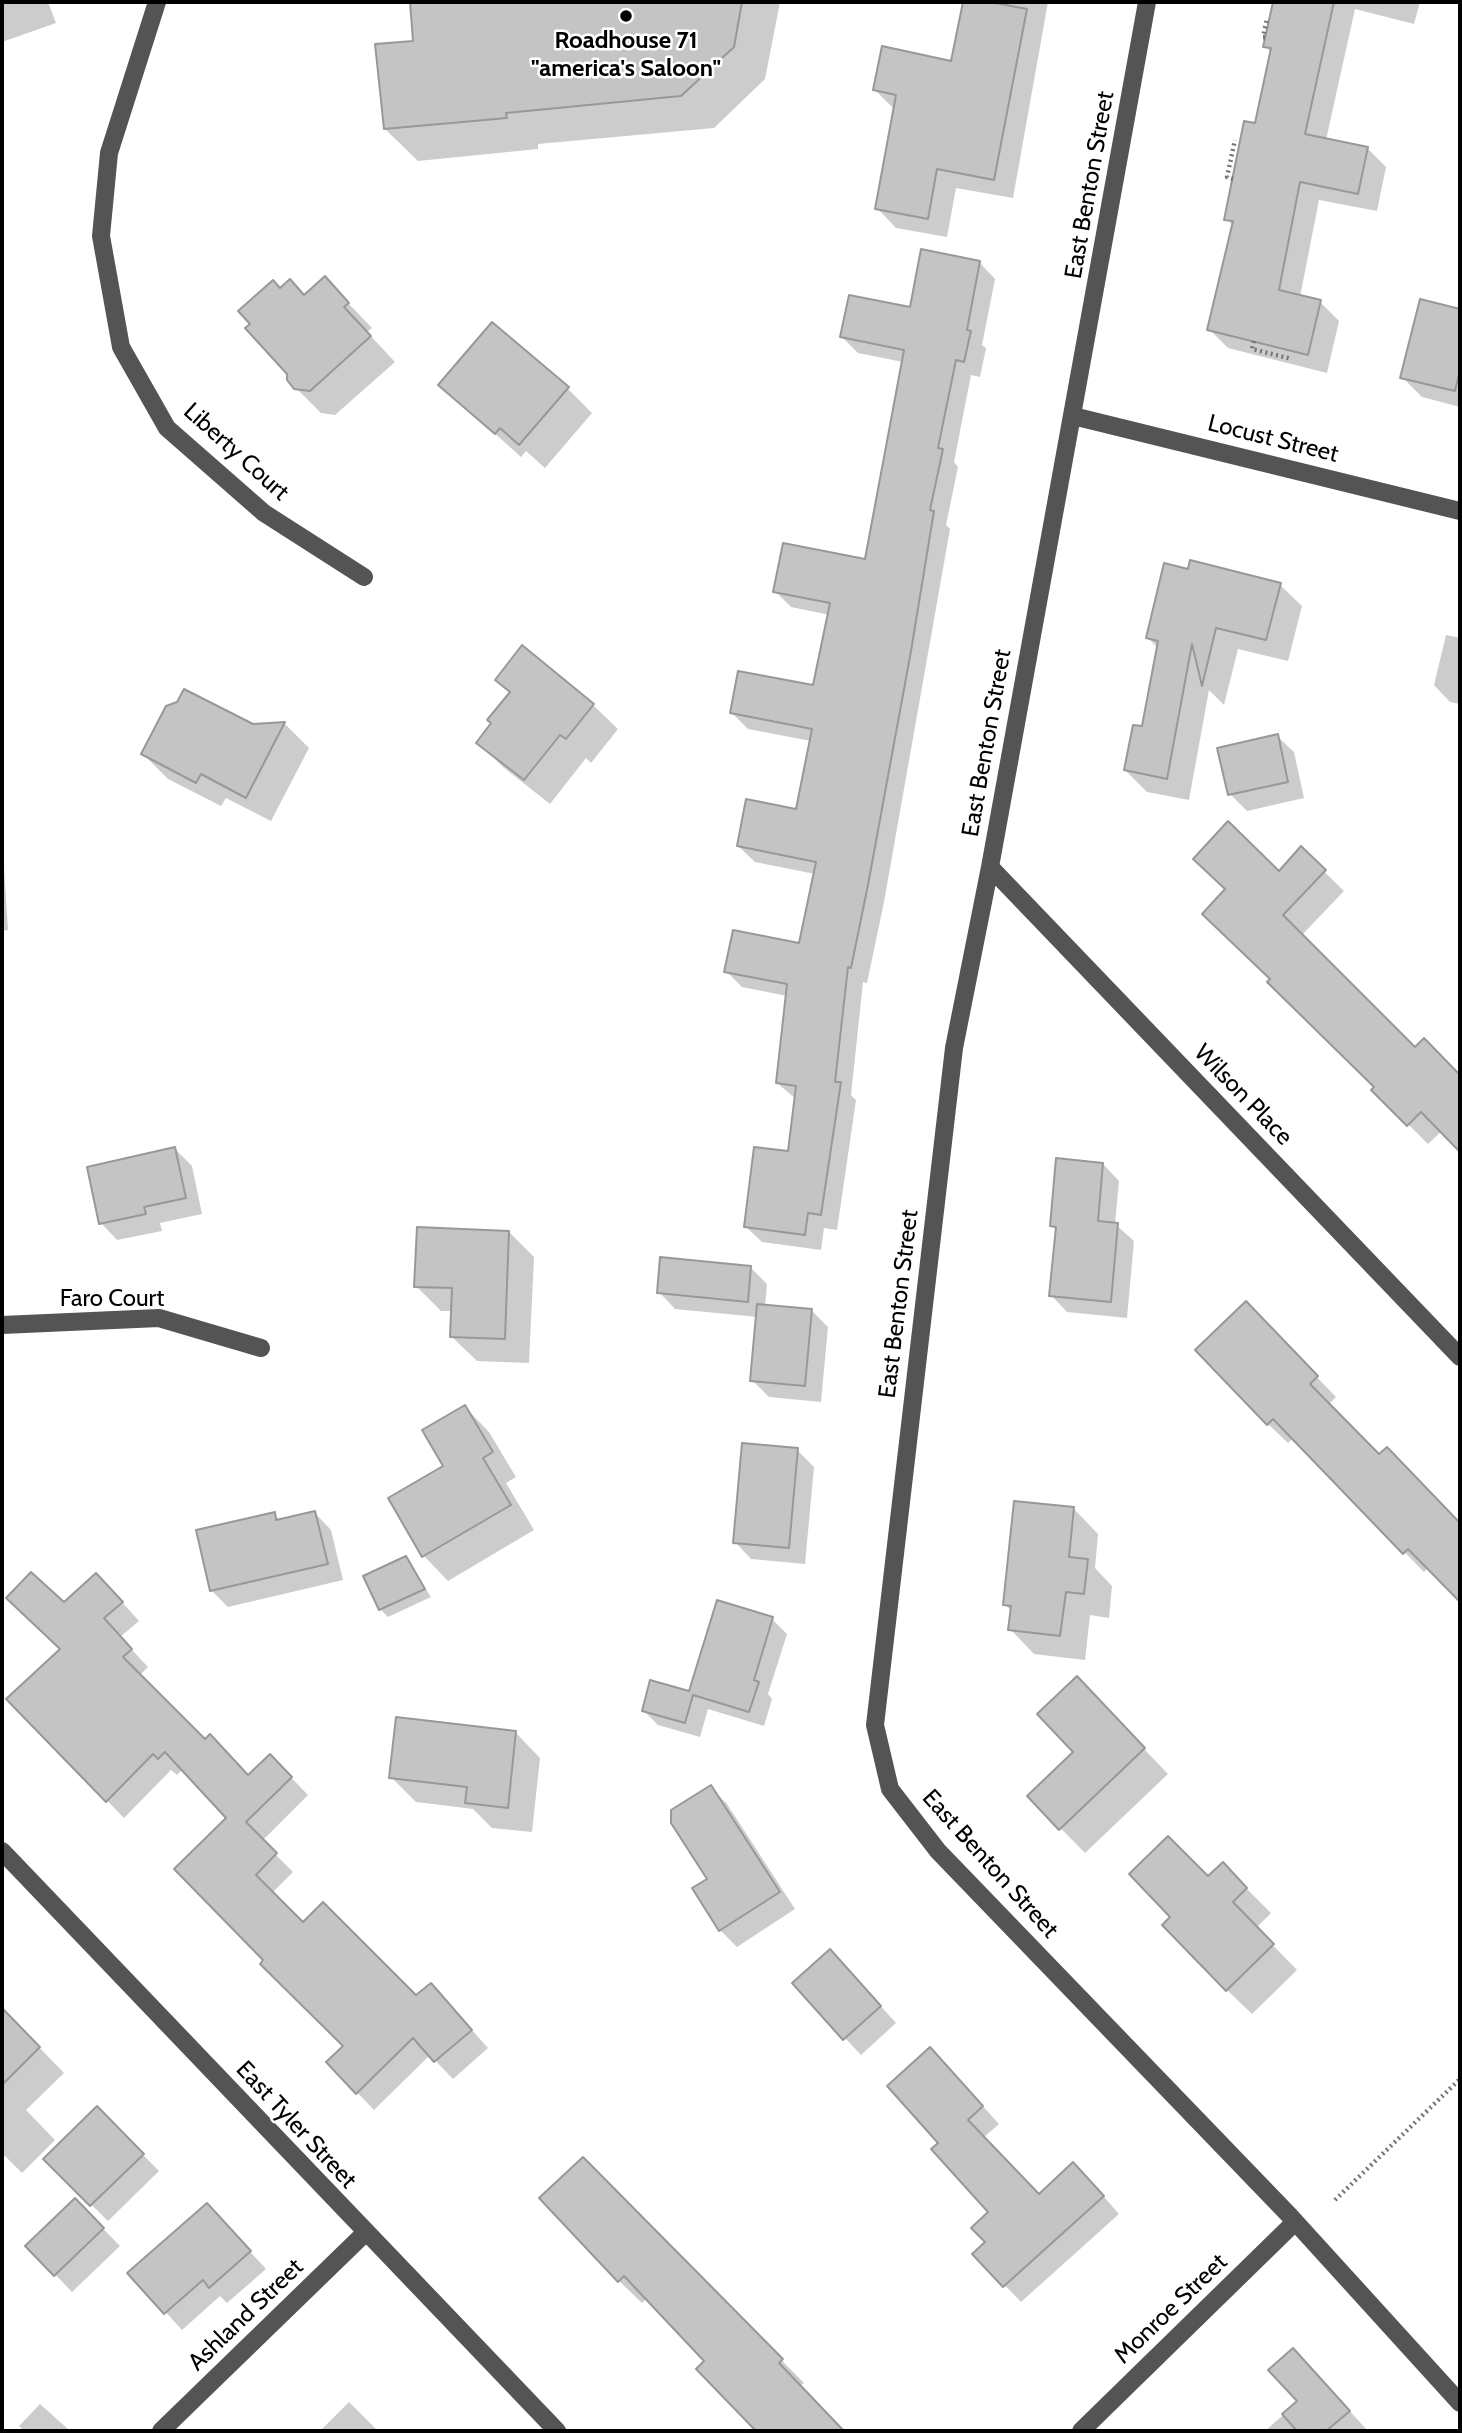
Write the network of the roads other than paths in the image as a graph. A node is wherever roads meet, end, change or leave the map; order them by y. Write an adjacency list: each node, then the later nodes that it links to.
1 (157, 2): 5 (street, Liberty Court)
2 (1147, 2): 3 (street, East Benton Street)
3 (1073, 416): 4 (street, Locust Street); 6 (street, East Benton Street)
4 (1460, 511)
5 (364, 577)
6 (990, 867): 9 (street, Wilson Place); 11 (street, East Benton Street)
7 (2, 1325): 8 (street, Faro Court)
8 (261, 1348)
9 (1460, 1357)
10 (2, 1851): 12 (street, East Tyler Street)
11 (1295, 2222): 13 (street, East Benton Street); 16 (street, Monroe Street)
12 (364, 2234): 14 (street, Ashland Street); 15 (street, East Tyler Street)
13 (1460, 2403)
14 (161, 2431)
15 (557, 2431)
16 (1081, 2431)

